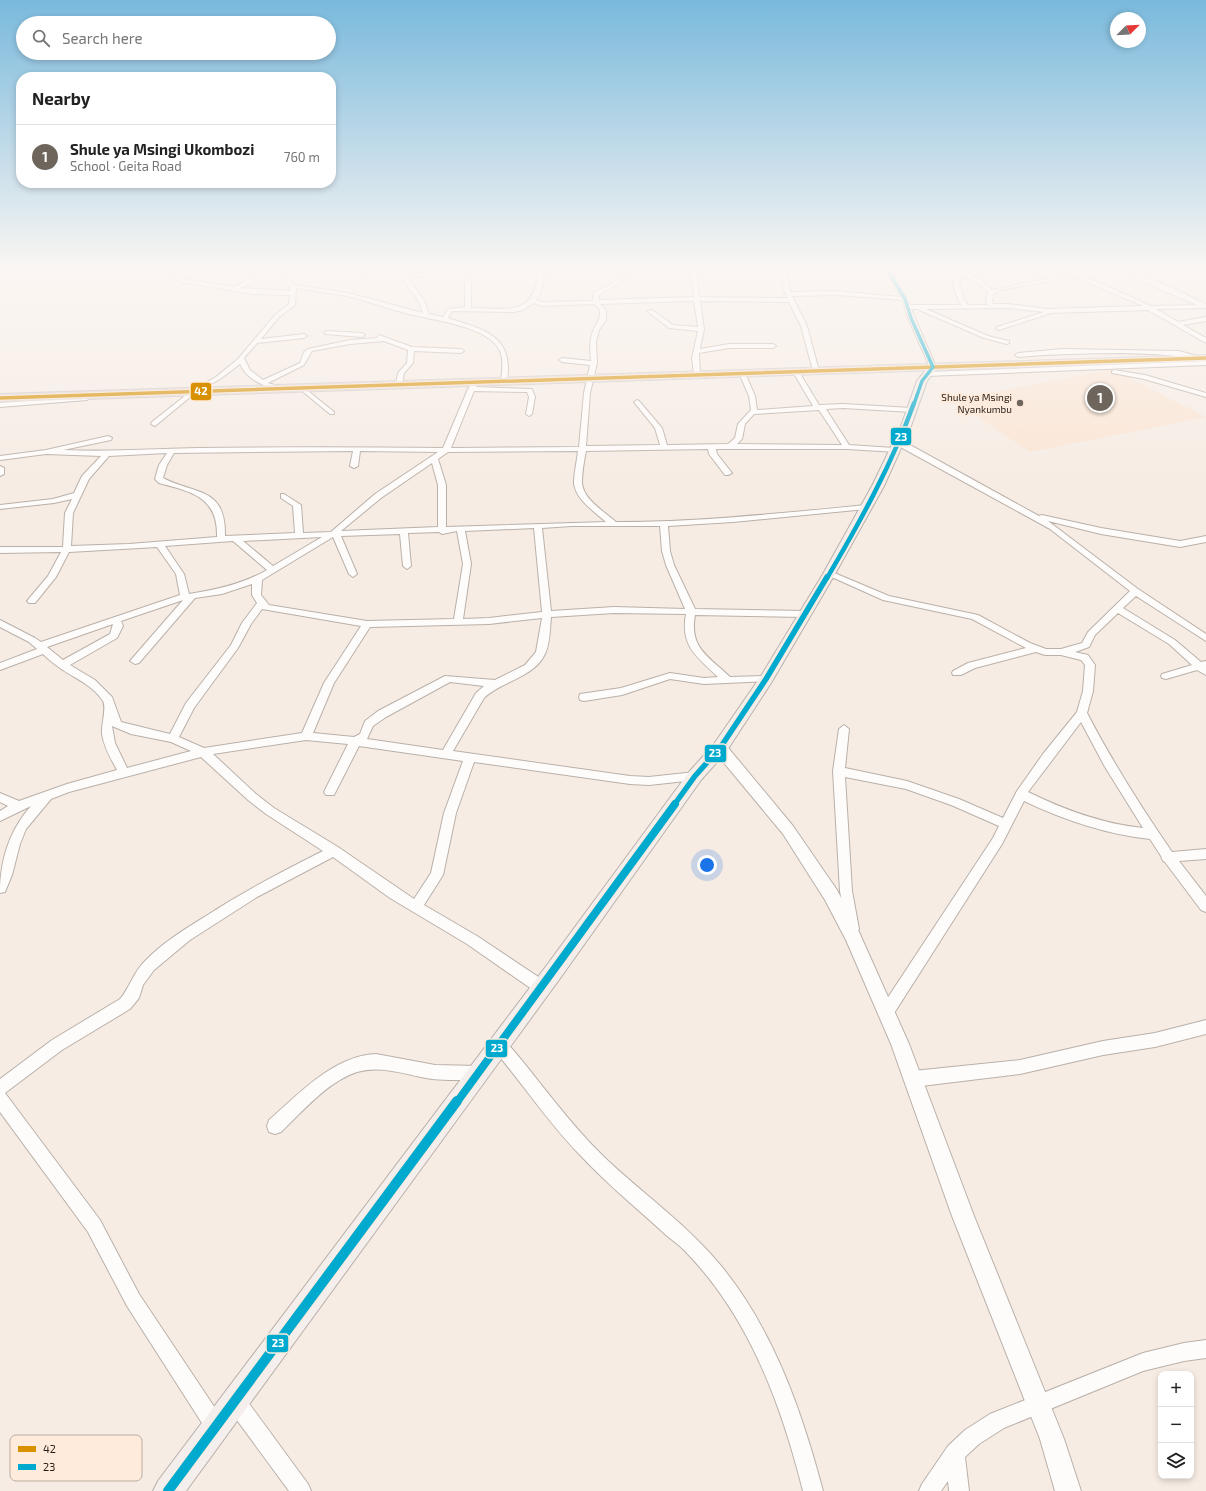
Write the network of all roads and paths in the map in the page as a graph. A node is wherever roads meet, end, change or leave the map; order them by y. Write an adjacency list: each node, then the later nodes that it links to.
1 (257, 341): 2 (street); 17 (street)
2 (263, 341)
3 (376, 341): 29 (street)
4 (387, 341): 13 (street)
5 (493, 341): 28 (street)
6 (593, 341): 20 (street)
7 (698, 341): 15 (street)
8 (808, 341): 23 (street)
9 (919, 341): 22 (street)
10 (1001, 341): 11 (street)
11 (1007, 342)
12 (773, 346): 15 (street)
13 (410, 350): 14 (street); 30 (street)
14 (461, 351)
15 (696, 352): 26 (street)
16 (1018, 355): 19 (street)
17 (241, 360): 29 (street); 34 (street)
18 (562, 360): 20 (street)
19 (1204, 360): 21 (street); 22 (highway)
20 (594, 363): 27 (street)
21 (1105, 368): 22 (street); 36 (street)
22 (929, 370): 23 (highway); 41 (main road)
23 (816, 371): 24 (highway)
24 (796, 372): 25 (highway); 40 (street)
25 (742, 373): 26 (highway); 42 (street)
26 (697, 375): 27 (highway)
27 (589, 378): 28 (highway); 53 (street)
28 (504, 381): 31 (highway)
29 (263, 383): 32 (street)
30 (399, 385): 31 (highway); 33 (highway)
31 (473, 385): 44 (street); 54 (street)
32 (282, 389): 33 (highway); 34 (highway)
33 (303, 389): 43 (street)
34 (193, 392): 35 (highway); 45 (street)
35 (108, 395): 37 (highway); 39 (street)
36 (1206, 395)
37 (0, 398)
38 (637, 402): 49 (street)
39 (0, 405)
40 (819, 407): 41 (street); 42 (street); 47 (street)
41 (912, 410): 48 (main road)
42 (753, 412): 51 (street)
43 (332, 413)
44 (529, 414)
45 (155, 424)
46 (108, 438): 56 (street)
47 (847, 446): 48 (street); 51 (street)
48 (896, 446): 67 (main road); 68 (street)
49 (664, 448): 50 (street); 53 (street)
50 (712, 448): 51 (street); 62 (street)
51 (729, 448)
52 (357, 449): 54 (street); 55 (street); 60 (street)
53 (582, 449): 54 (street); 69 (street)
54 (446, 450): 59 (street)
55 (172, 451): 57 (street); 77 (street)
56 (46, 452): 57 (street); 58 (street)
57 (107, 454): 64 (street)
58 (0, 458)
59 (434, 458): 73 (street); 75 (street)
60 (354, 466)
61 (0, 468): 63 (street)
62 (728, 473)
63 (0, 474)
64 (79, 494): 66 (street); 81 (street)
65 (284, 496): 76 (street)
66 (0, 507)
67 (866, 507): 70 (street); 86 (main road)
68 (1032, 514): 79 (street); 88 (street)
69 (614, 524): 70 (street); 71 (street)
70 (664, 524): 93 (street)
71 (538, 526): 72 (street); 95 (street)
72 (461, 530): 73 (street); 97 (street)
73 (442, 531): 74 (street)
74 (404, 532): 75 (street); 83 (street)
75 (334, 534): 76 (street); 84 (street); 85 (street)
76 (299, 536): 78 (street)
77 (221, 539): 78 (street); 80 (street)
78 (236, 539): 84 (street)
79 (1206, 540)
80 (159, 544): 81 (street); 89 (street)
81 (67, 548): 82 (street); 90 (street)
82 (0, 550)
83 (407, 566)
84 (272, 570): 87 (street)
85 (353, 574)
86 (829, 574): 94 (main road); 102 (street)
87 (258, 579): 89 (street); 91 (street)
88 (1135, 591): 92 (street); 100 (street)
89 (189, 596): 96 (street); 104 (street)
90 (32, 601)
91 (261, 604): 99 (street); 118 (street)
92 (1117, 609): 103 (street); 107 (street)
93 (690, 611): 94 (street); 95 (street); 110 (street)
94 (805, 614): 111 (main road)
95 (547, 615): 97 (street); 112 (street)
96 (116, 619): 101 (street); 105 (street)
97 (458, 621): 99 (street)
98 (0, 623): 101 (street)
99 (367, 624): 117 (street)
100 (1206, 638)
101 (43, 648): 105 (street); 106 (street)
102 (1036, 649): 103 (street); 108 (street)
103 (1061, 652): 115 (street)
104 (135, 661)
105 (62, 665): 114 (street)
106 (0, 667)
107 (1204, 667): 109 (street)
108 (958, 673)
109 (1166, 676)
110 (726, 679): 111 (street); 113 (street)
111 (766, 679): 120 (main road)
112 (496, 684): 119 (street); 122 (street)
113 (584, 697)
114 (111, 709): 118 (street); 125 (street)
115 (1082, 713): 128 (street); 134 (street)
116 (844, 729): 124 (street)
117 (306, 736): 119 (street); 121 (street)
118 (173, 739): 121 (street)
119 (355, 742): 122 (street); 127 (street)
120 (720, 748): 126 (main road); 141 (street)
121 (203, 752): 125 (street); 135 (street)
122 (446, 754): 123 (street)
123 (470, 758): 126 (street); 139 (street)
124 (839, 771): 133 (street); 141 (street)
125 (125, 774): 129 (street)
126 (695, 776): 142 (main road)
127 (330, 792)
128 (1021, 794): 133 (street); 134 (street)
129 (48, 795): 131 (street); 138 (street)
130 (0, 797): 131 (street)
131 (19, 806): 132 (street)
132 (0, 816)
133 (1006, 824): 143 (street)
134 (1151, 834): 137 (street)
135 (334, 851): 139 (street); 148 (street)
136 (1206, 854): 137 (street)
137 (1167, 857): 140 (street)
138 (0, 888)
139 (416, 906): 142 (street)
140 (1206, 906)
141 (853, 937): 143 (street)
142 (541, 987): 145 (main road)
143 (886, 1013): 147 (street)
144 (1206, 1027): 147 (street)
145 (499, 1045): 146 (main road); 158 (street)
146 (478, 1073): 150 (street); 152 (main road)
147 (913, 1079): 153 (street)
148 (0, 1088)
149 (0, 1100): 154 (street)
150 (275, 1126)
151 (1206, 1349): 153 (street)
152 (235, 1401): 154 (main road); 157 (street)
153 (1039, 1404): 155 (street); 161 (street)
154 (216, 1427): 156 (main road)
155 (955, 1453): 159 (street); 160 (street)
156 (168, 1491)
157 (301, 1491)
158 (813, 1491)
159 (929, 1491)
160 (959, 1491)
161 (1068, 1491)

